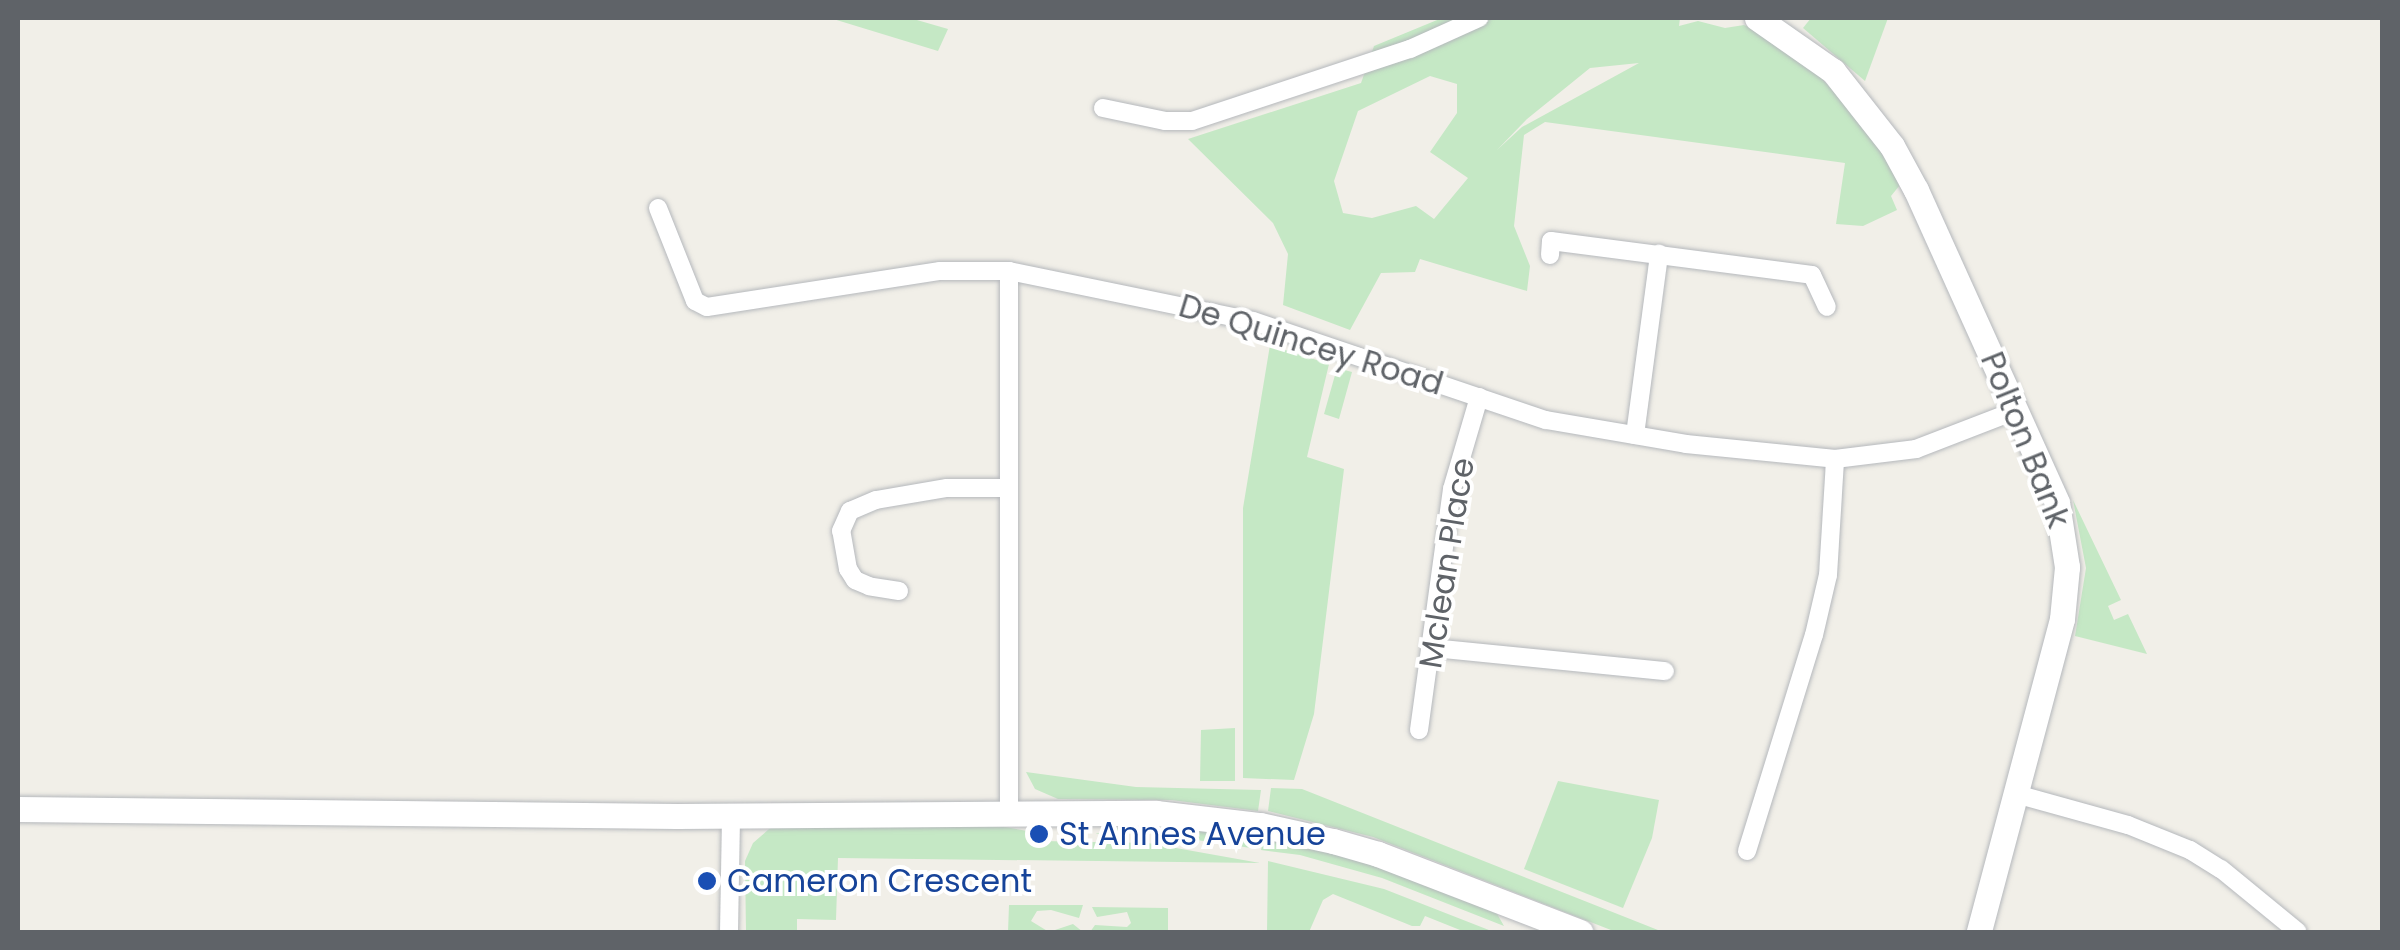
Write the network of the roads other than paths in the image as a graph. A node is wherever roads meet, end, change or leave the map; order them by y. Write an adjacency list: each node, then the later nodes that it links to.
1 (1479, 18): 3 (street)
2 (1757, 18): 10 (street, Polton Bank)
3 (1103, 108)
4 (658, 208): 7 (street, De Quincey Road)
5 (1659, 254): 6 (street); 8 (street); 11 (street)
6 (1550, 256)
7 (1009, 271): 9 (street, De Quincey Road); 13 (street)
8 (1827, 307)
9 (1479, 396): 11 (street, De Quincey Road); 15 (street, Mclean Place)
10 (2017, 410): 12 (street, De Quincey Road); 18 (street, Polton Bank)
11 (1635, 436): 12 (street, De Quincey Road)
12 (1836, 458): 22 (street)
13 (1008, 488): 14 (street); 20 (street)
14 (899, 590)
15 (1433, 648): 16 (street); 17 (street, Mclean Place)
16 (1665, 671)
17 (1420, 730)
18 (2016, 794): 26 (street, Polton Bank); 27 (street)
19 (18, 809): 21 (street)
20 (1009, 812): 21 (street); 23 (street)
21 (730, 813): 24 (street)
22 (1746, 851)
23 (1529, 924): 25 (street)
24 (729, 932)
25 (1580, 932)
26 (1979, 932)
27 (2298, 932)

